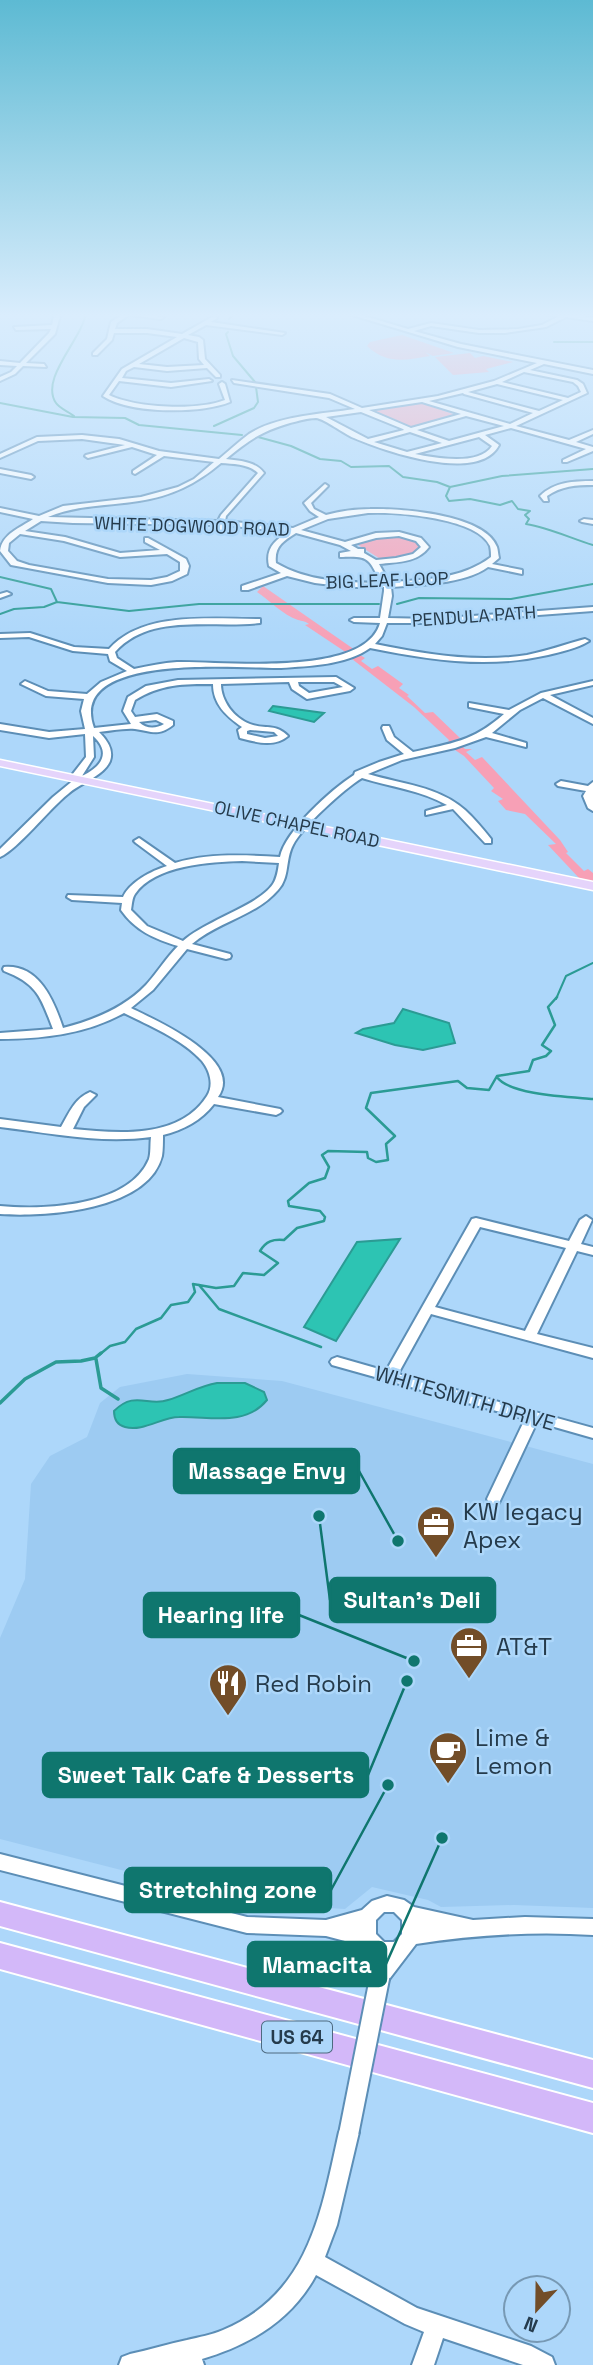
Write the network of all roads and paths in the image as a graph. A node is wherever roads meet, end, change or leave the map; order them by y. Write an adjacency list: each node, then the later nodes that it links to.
1 (294, 422): 20 (street)
2 (329, 422): 11 (street)
3 (393, 422): 8 (street)
4 (438, 422): 8 (street)
5 (492, 422): 7 (street)
6 (519, 422): 7 (street)
7 (509, 427): 10 (street); 13 (street)
8 (410, 430): 11 (street); 12 (street)
9 (593, 432): 13 (street)
10 (480, 435): 12 (street); 17 (street)
11 (370, 441): 17 (street)
12 (450, 443): 17 (street)
13 (569, 443): 15 (street)
14 (134, 445): 16 (street); 18 (street); 19 (street)
15 (592, 449): 21 (street)
16 (162, 454): 20 (street); 23 (street)
17 (408, 454)
18 (0, 456)
19 (88, 456)
20 (219, 461): 27 (street); 37 (street)
21 (565, 461)
22 (0, 471): 24 (street)
23 (135, 472)
24 (31, 477)
25 (593, 483): 30 (street)
26 (325, 486): 33 (street)
27 (164, 494): 29 (street); 31 (street)
28 (85, 496): 31 (street)
29 (177, 500)
30 (546, 500)
31 (89, 504): 34 (street)
32 (0, 510): 34 (street, WHITE DOGWOOD ROAD)
33 (323, 516): 38 (street); 49 (street)
34 (40, 518): 37 (street, WHITE DOGWOOD ROAD); 39 (street)
35 (584, 522): 36 (street)
36 (593, 523)
37 (220, 527): 38 (street, WHITE DOGWOOD ROAD)
38 (295, 530): 41 (street, WHITE DOGWOOD ROAD); 44 (street)
39 (19, 532): 42 (street); 46 (street)
40 (148, 540): 46 (street)
41 (346, 544): 45 (street, WHITE DOGWOOD ROAD); 48 (street)
42 (2, 551): 46 (street)
43 (261, 551): 44 (street)
44 (271, 551): 51 (street)
45 (361, 551): 47 (street); 48 (street, WHITE DOGWOOD ROAD)
46 (169, 552)
47 (343, 555)
48 (376, 562): 52 (street, WHITE DOGWOOD ROAD)
49 (489, 565): 50 (street); 52 (street, BIG LEAF LOOP)
50 (519, 572)
51 (285, 574): 52 (street, BIG LEAF LOOP); 53 (street)
52 (387, 583): 57 (street)
53 (245, 588)
54 (593, 610): 55 (street, PENDULA PATH)
55 (475, 617): 57 (street, PENDULA PATH); 59 (street)
56 (354, 620): 57 (street, PENDULA PATH)
57 (384, 620): 62 (street)
58 (257, 621): 63 (street)
59 (483, 629)
60 (0, 636): 63 (street)
61 (584, 640): 66 (street)
62 (369, 645): 66 (street); 67 (street)
63 (111, 652): 70 (street)
64 (297, 652): 67 (street)
65 (208, 653): 68 (street)
66 (434, 660): 69 (street)
67 (303, 664): 68 (street); 72 (street)
68 (206, 665): 70 (street)
69 (427, 670)
70 (133, 672): 77 (street)
71 (293, 681): 72 (street); 72 (street); 73 (street)
72 (310, 681)
73 (216, 682): 82 (street); 84 (street)
74 (593, 683): 76 (street)
75 (25, 684): 77 (street)
76 (543, 695): 79 (street); 80 (street)
77 (88, 697): 84 (street)
78 (472, 705): 79 (street)
79 (510, 713): 85 (street)
80 (593, 721)
81 (0, 727): 84 (street)
82 (249, 727)
83 (386, 728): 87 (street)
84 (91, 732): 90 (street); 90 (street)
85 (485, 734): 86 (street); 87 (street)
86 (523, 745)
87 (411, 755): 89 (street)
88 (0, 763): 90 (main road, OLIVE CHAPEL ROAD)
89 (358, 774): 93 (street); 96 (street)
90 (80, 779): 96 (main road, OLIVE CHAPEL ROAD); 99 (street)
91 (561, 784): 92 (street)
92 (591, 787): 94 (street)
93 (454, 806): 95 (street); 98 (street)
94 (593, 808)
95 (429, 813)
96 (304, 826): 100 (street); 102 (main road, OLIVE CHAPEL ROAD)
97 (139, 841): 101 (street)
98 (488, 841)
99 (2, 851)
100 (283, 860): 101 (street); 105 (street)
101 (173, 866): 104 (street)
102 (593, 886)
103 (72, 897): 104 (street)
104 (126, 900): 105 (street)
105 (185, 944): 106 (street); 108 (street)
106 (226, 956)
107 (8, 969): 109 (street)
108 (123, 1008): 109 (street); 112 (street)
109 (59, 1031): 110 (street)
110 (0, 1036)
111 (90, 1095): 115 (street)
112 (213, 1100): 113 (street); 116 (street)
113 (276, 1111)
114 (0, 1123): 115 (street)
115 (66, 1130): 116 (street)
116 (157, 1133): 117 (street)
117 (0, 1210)
118 (586, 1220): 119 (street)
119 (573, 1246): 120 (street); 121 (street); 122 (street)
120 (593, 1251)
121 (427, 1309): 122 (street); 125 (street)
122 (529, 1336): 123 (street)
123 (593, 1353)
124 (337, 1362): 125 (street, WHITESMITH DRIVE)
125 (390, 1376): 126 (street, WHITESMITH DRIVE)
126 (533, 1417): 127 (street, WHITESMITH DRIVE); 128 (street)
127 (593, 1433)
128 (494, 1499)
129 (0, 1861): 135 (street)
130 (0, 1914): 140 (highway, US 64)
131 (409, 1914): 132 (street); 133 (street); 136 (street)
132 (367, 1917): 135 (street); 137 (street)
133 (468, 1927): 134 (street); 136 (street)
134 (593, 1927)
135 (326, 1928): 137 (street)
136 (407, 1942): 137 (street); 139 (street)
137 (373, 1943): 139 (street)
138 (0, 1956): 141 (highway, US 64)
139 (380, 1976): 142 (street, bridge)
140 (593, 2074)
141 (593, 2118)
142 (349, 2132): 143 (street)
143 (314, 2262): 144 (street); 145 (street)
144 (436, 2327): 147 (street); 148 (street)
145 (191, 2358): 146 (street)
146 (130, 2365)
147 (423, 2365)
148 (544, 2365)

